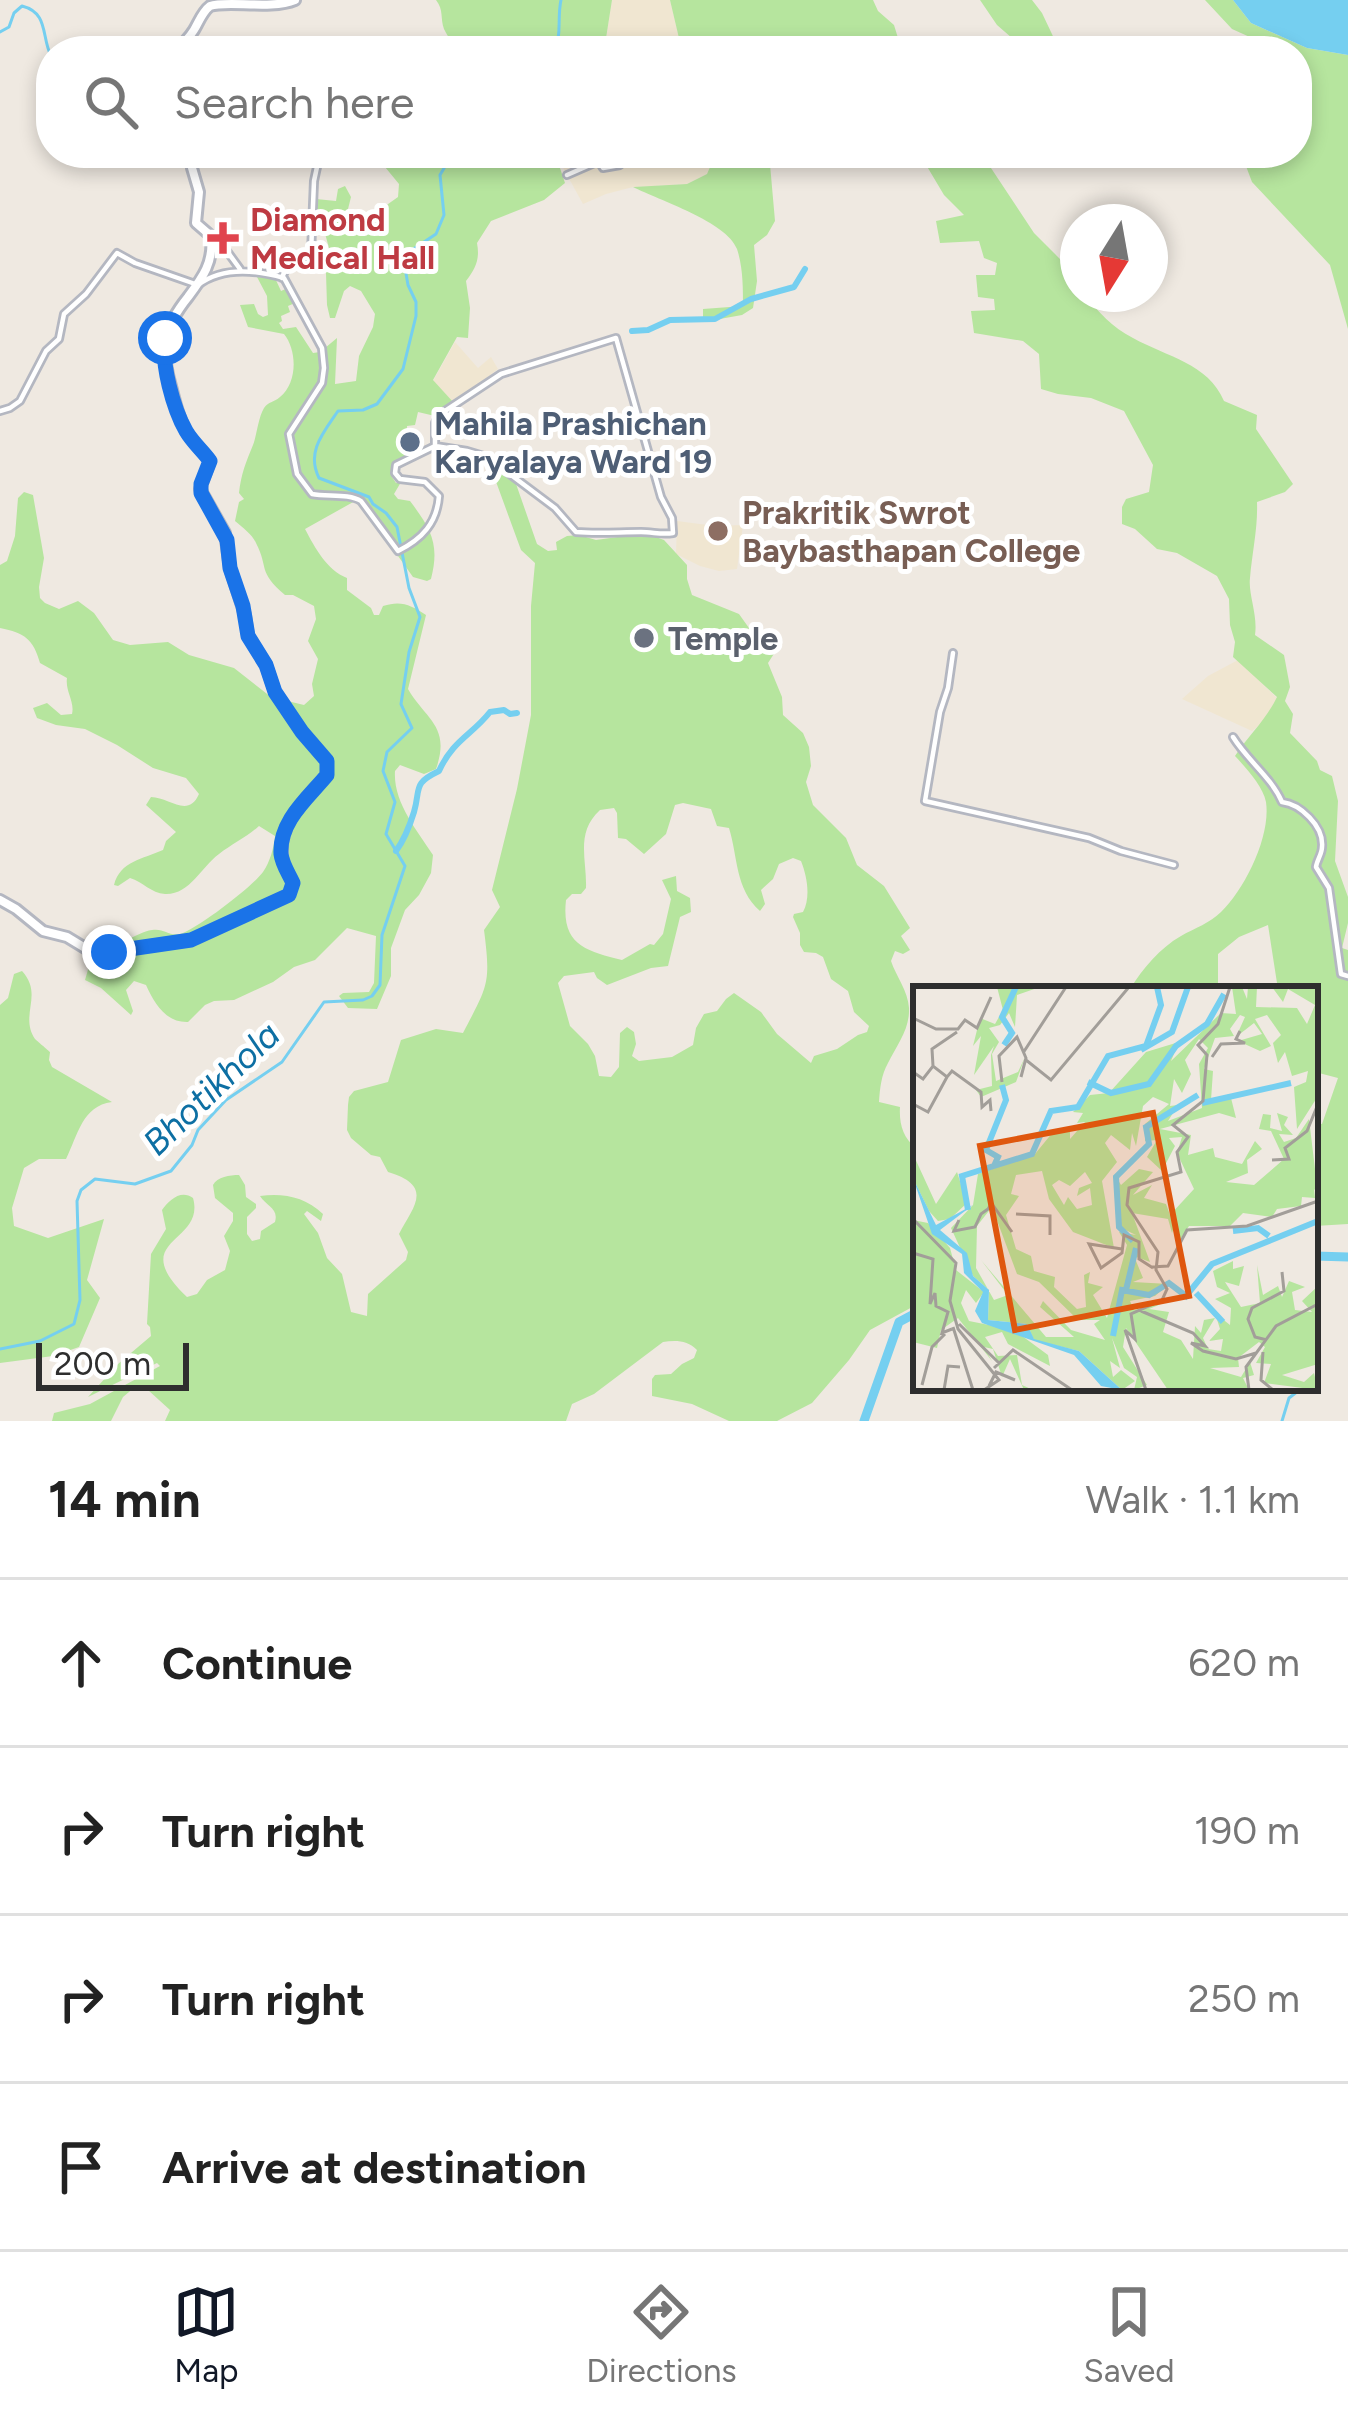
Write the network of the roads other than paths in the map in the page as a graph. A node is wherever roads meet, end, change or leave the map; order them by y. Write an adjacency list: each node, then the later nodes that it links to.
1 (295, 0): 2 (main road)
2 (190, 36)
3 (192, 168): 7 (main road)
4 (317, 168): 9 (street)
5 (583, 168): 6 (street)
6 (567, 175)
7 (213, 239): 8 (street); 10 (main road)
8 (244, 272): 9 (street); 10 (street)
9 (282, 278): 12 (street)
10 (198, 285): 11 (street); 16 (main road)
11 (0, 411)
12 (435, 446): 12 (street)
13 (952, 653): 15 (street)
14 (1233, 737): 17 (street)
15 (1174, 865)
16 (0, 900)
17 (1348, 976)

